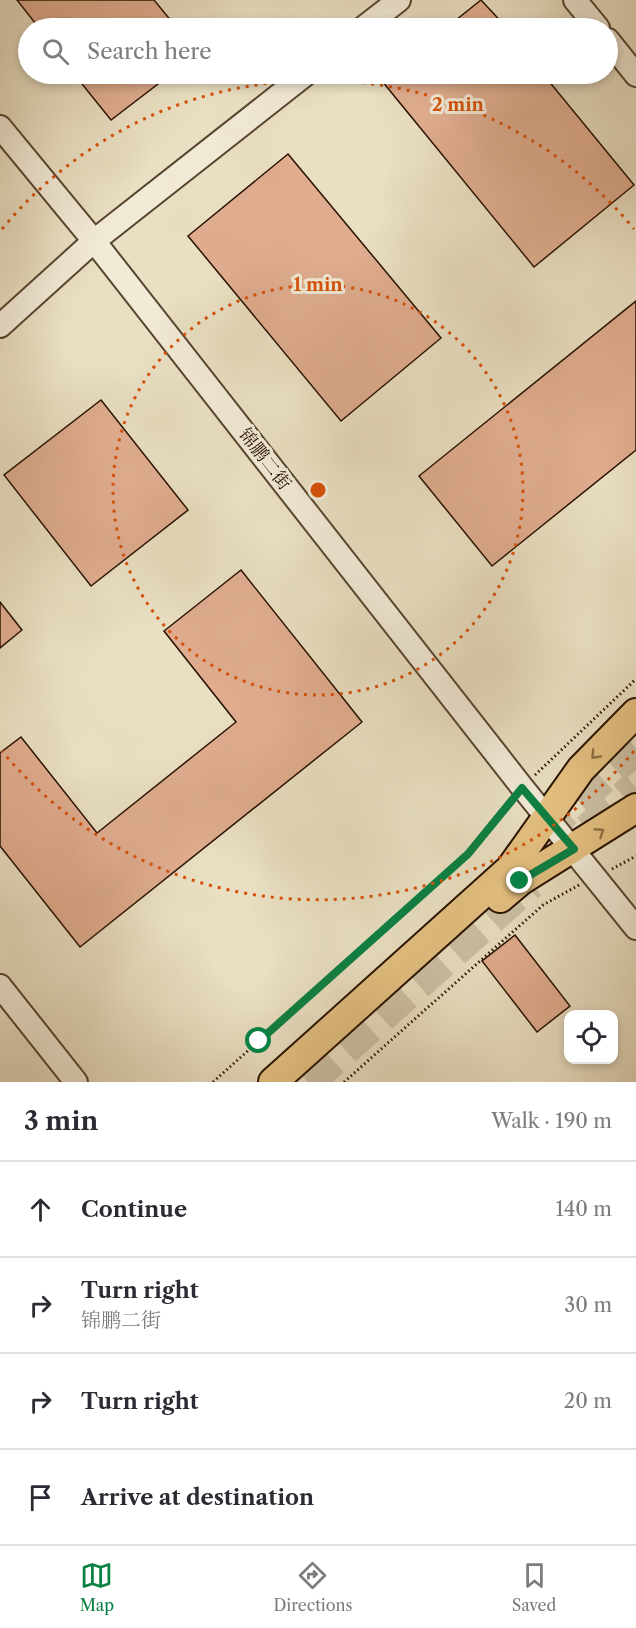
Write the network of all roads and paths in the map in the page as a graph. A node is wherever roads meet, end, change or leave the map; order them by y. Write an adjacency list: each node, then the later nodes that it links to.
1 (399, 0): 3 (street)
2 (575, 0): 4 (street)
3 (376, 18)
4 (590, 18)
5 (618, 52): 6 (street)
6 (636, 75)
7 (293, 84): 9 (street)
8 (0, 127): 9 (street, 锦鹏二街)
9 (94, 241): 10 (street); 13 (street, 锦鹏二街)
10 (0, 326)
11 (636, 679): 13 (path)
12 (636, 713): 15 (main road, one-way to 15)
13 (522, 788): 15 (street, 锦鹏二街); 22 (path)
14 (636, 808): 16 (main road, one-way to 14)
15 (547, 819): 16 (street, 锦鹏二街); 23 (main road)
16 (574, 849): 18 (street, 锦鹏二街); 24 (main road)
17 (636, 856): 18 (path)
18 (595, 876): 19 (street, 锦鹏二街); 25 (path)
19 (636, 928)
20 (0, 986): 21 (street)
21 (76, 1082)
22 (213, 1082)
23 (273, 1082)
24 (296, 1082)
25 (344, 1082)

